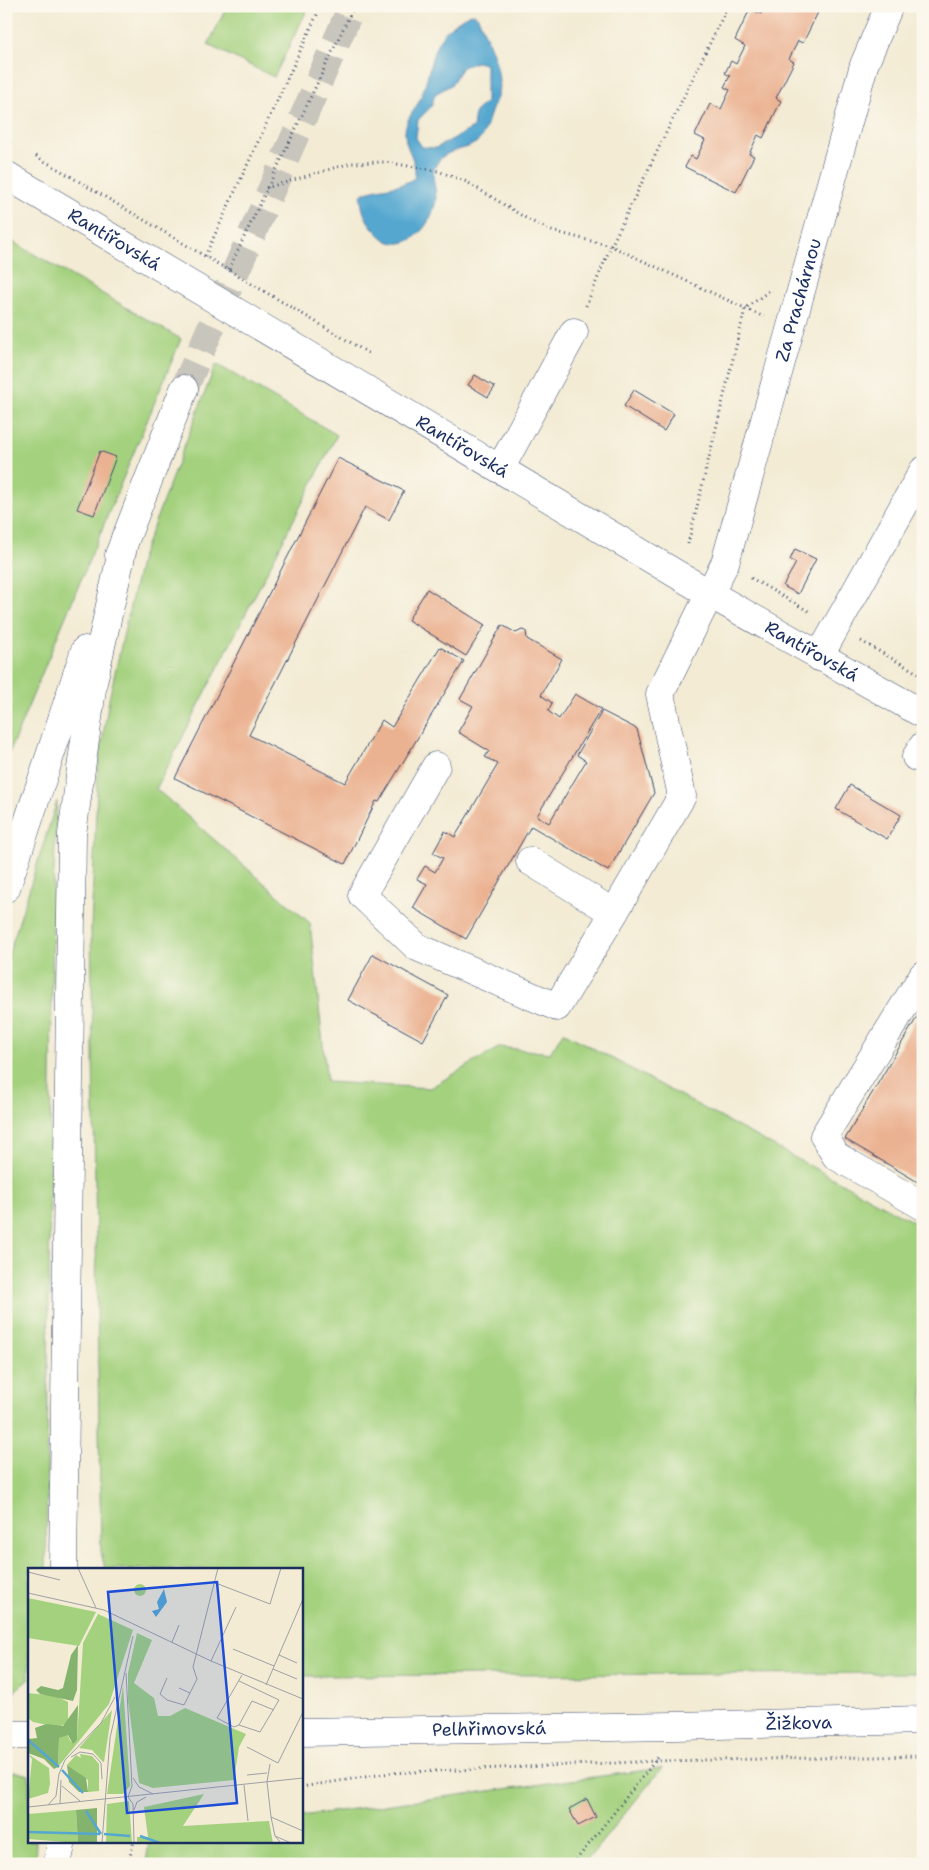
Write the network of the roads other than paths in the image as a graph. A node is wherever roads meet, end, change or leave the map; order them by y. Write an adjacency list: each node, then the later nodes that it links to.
1 (889, 6): 8 (main road, Za Prachárnou)
2 (6, 175): 5 (main road, Rantířovská)
3 (574, 332): 5 (main road)
4 (184, 389): 7 (main road)
5 (500, 468): 8 (main road, Rantířovská)
6 (923, 471): 9 (main road)
7 (125, 538): 12 (main road); 19 (main road)
8 (710, 594): 9 (main road, Rantířovská); 16 (main road, Za Prachárnou)
9 (818, 656): 10 (main road, Rantířovská)
10 (923, 714)
11 (436, 766): 16 (main road, Za Prachárnou)
12 (32, 810): 13 (main road); 15 (main road)
13 (6, 854)
14 (530, 861): 16 (main road)
15 (6, 888)
16 (614, 913)
17 (923, 975): 18 (main road)
18 (923, 1206)
19 (63, 1536): 20 (main road); 21 (main road)
20 (63, 1568)
21 (72, 1568)
22 (923, 1720): 23 (main road, Žižkova)
23 (675, 1726): 24 (main road, Pelhřimovská)
24 (302, 1732)
25 (53, 1842): 27 (main road)
26 (62, 1842): 28 (main road)
27 (53, 1864)
28 (57, 1864)

